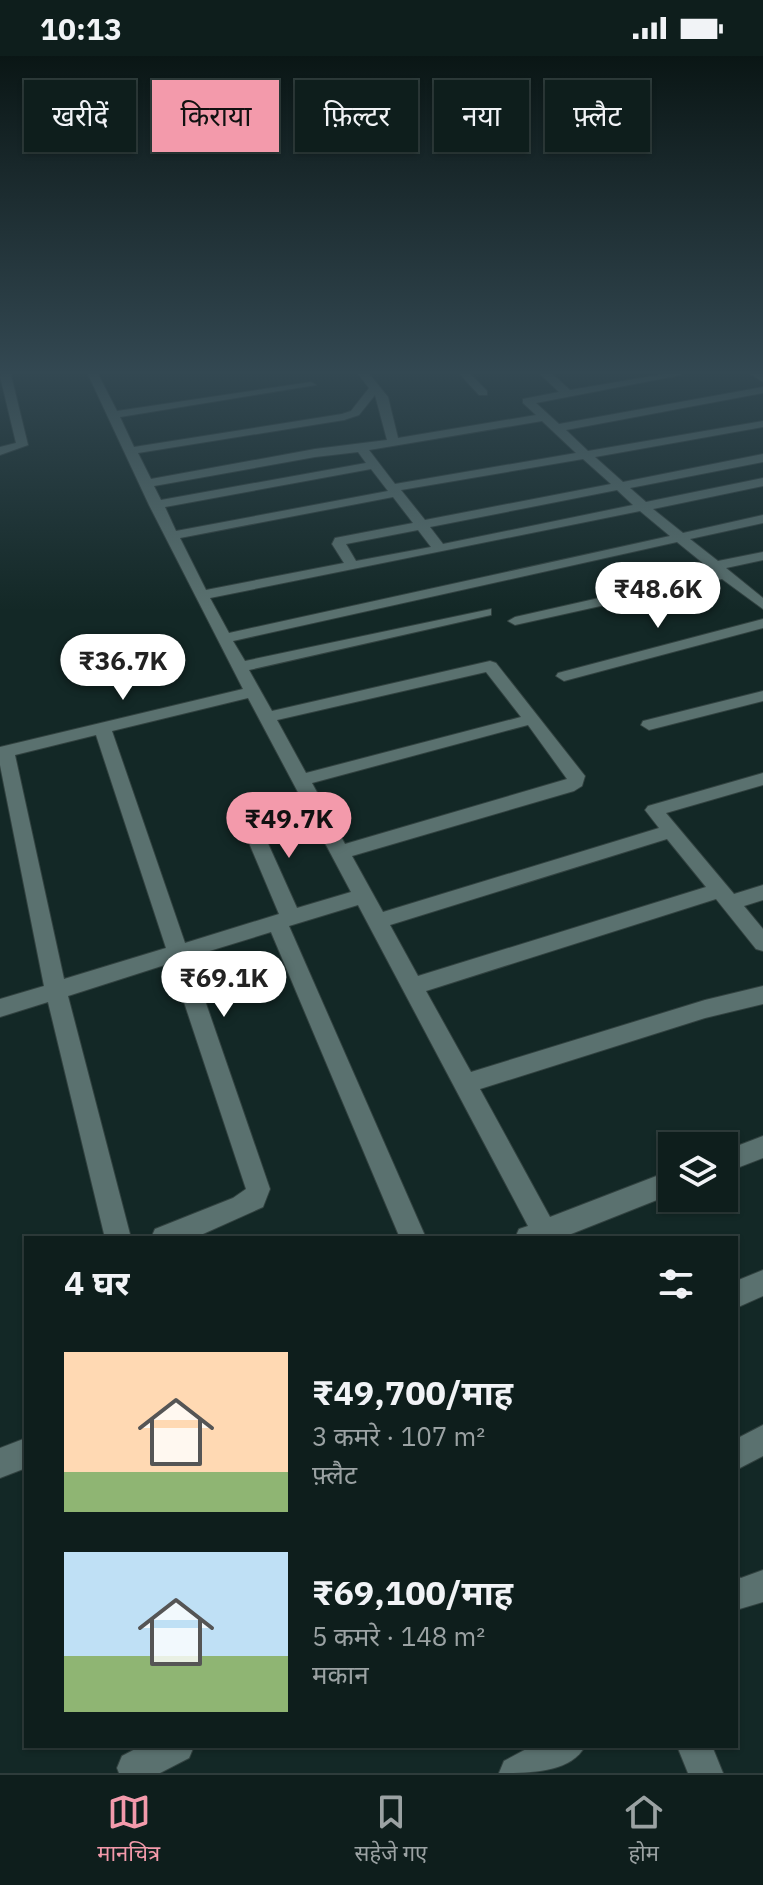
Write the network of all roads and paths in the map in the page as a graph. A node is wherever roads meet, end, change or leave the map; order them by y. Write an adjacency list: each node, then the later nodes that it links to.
1 (134, 450): 6 (street)
2 (341, 450): 11 (street)
3 (363, 450): 9 (street)
4 (583, 450): 7 (street)
5 (604, 450): 7 (street)
6 (129, 451): 11 (street)
7 (586, 453): 12 (street); 13 (street)
8 (763, 458): 12 (street)
9 (373, 465): 13 (street); 14 (street)
10 (763, 482): 15 (street)
11 (145, 484): 14 (street)
12 (619, 486): 15 (street); 17 (street)
13 (394, 491): 17 (street); 18 (street)
14 (155, 505): 18 (street)
15 (644, 508): 19 (street); 20 (street)
16 (763, 519): 19 (street)
17 (419, 525): 20 (street); 22 (street)
18 (172, 536): 24 (street)
19 (681, 538): 23 (street); 29 (street)
20 (440, 549): 22 (street)
21 (763, 556): 23 (street)
22 (353, 567): 24 (street)
23 (720, 570): 25 (street); 27 (street)
24 (201, 595): 29 (street)
25 (763, 605)
26 (486, 612): 30 (street)
27 (515, 621)
28 (763, 623): 31 (street)
29 (225, 638): 30 (street)
30 (241, 667): 32 (street)
31 (564, 676)
32 (255, 691): 34 (street); 37 (street)
33 (763, 696): 36 (street)
34 (269, 717): 35 (street); 40 (street)
35 (532, 719): 40 (street); 43 (street)
36 (649, 725)
37 (102, 728): 38 (street); 50 (street)
38 (3, 753): 52 (street)
39 (763, 779): 42 (street)
40 (302, 780): 43 (street)
41 (248, 819): 47 (street)
42 (671, 831): 46 (street); 48 (street)
43 (339, 853): 45 (street)
44 (763, 892): 46 (street)
45 (362, 896): 47 (street); 48 (street)
46 (725, 896): 49 (street); 51 (street)
47 (284, 920): 50 (street); 61 (street)
48 (375, 922): 51 (street)
49 (763, 943)
50 (178, 954): 52 (street); 60 (street)
51 (414, 986): 55 (street)
52 (56, 991): 54 (street); 59 (street)
53 (763, 995): 55 (street)
54 (0, 1008)
55 (464, 1084): 62 (street)
56 (763, 1147): 57 (street)
57 (738, 1157)
58 (658, 1188): 62 (street)
59 (117, 1236)
60 (169, 1236)
61 (412, 1236)
62 (540, 1236)
63 (763, 1283): 64 (street)
64 (738, 1294)
65 (763, 1440): 67 (street)
66 (24, 1454): 68 (street)
67 (738, 1454)
68 (0, 1463)
69 (763, 1586): 70 (street)
70 (738, 1594)
71 (172, 1748): 74 (street)
72 (564, 1748): 75 (street)
73 (695, 1748): 76 (street)
74 (133, 1762)
75 (516, 1773)
76 (706, 1773)

